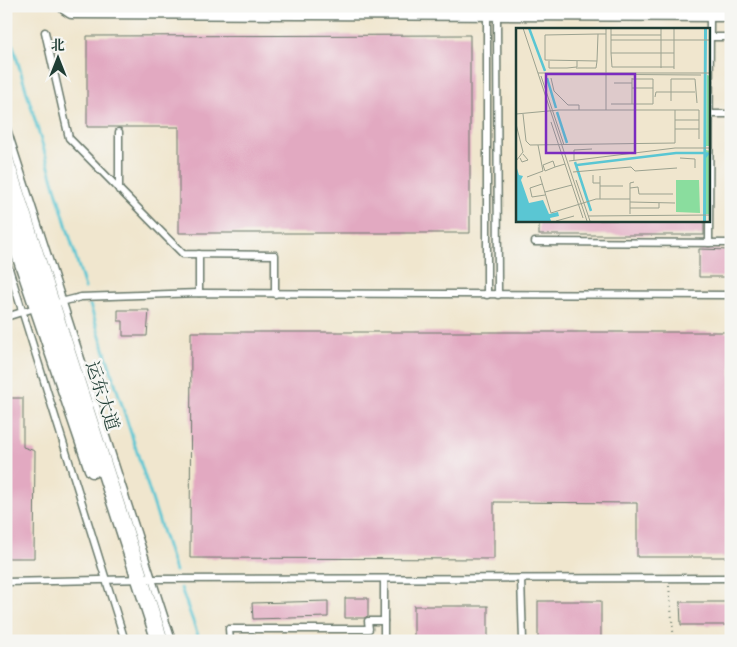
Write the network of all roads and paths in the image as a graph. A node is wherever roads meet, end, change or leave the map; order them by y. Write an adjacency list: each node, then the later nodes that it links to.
1 (66, 6): 2 (main road)
2 (492, 9): 3 (main road); 23 (lane); 24 (lane)
3 (710, 9): 4 (main road); 6 (lane)
4 (731, 13)
5 (45, 32): 13 (lane)
6 (710, 37): 7 (lane)
7 (731, 37)
8 (710, 114): 9 (lane)
9 (731, 114)
10 (6, 126): 26 (lane)
11 (119, 132): 13 (lane)
12 (6, 163): 26 (main road, 运东大道)
13 (120, 190): 19 (lane)
14 (6, 213): 26 (main road, 运东大道)
15 (709, 221): 17 (lane)
16 (535, 242): 17 (lane)
17 (709, 243): 18 (lane)
18 (731, 243)
19 (199, 254): 21 (lane); 22 (lane)
20 (6, 259): 26 (lane)
21 (199, 293): 22 (lane); 26 (lane)
22 (275, 294): 23 (lane)
23 (488, 295): 24 (lane)
24 (498, 295): 25 (lane)
25 (731, 295)
26 (44, 306): 27 (lane); 32 (lane); 33 (main road, 运东大道); 33 (lane)
27 (6, 316)
28 (668, 578): 29 (lane); 31 (lane); 43 (path)
29 (731, 578)
30 (384, 579): 31 (lane); 33 (lane); 35 (lane)
31 (522, 579): 42 (lane)
32 (105, 580): 33 (lane); 34 (lane); 36 (lane)
33 (141, 580): 37 (main road, 运东大道); 38 (main road, 运东大道); 39 (lane)
34 (6, 582)
35 (384, 621): 40 (lane); 41 (lane)
36 (125, 641)
37 (149, 641)
38 (160, 641)
39 (172, 641)
40 (230, 641)
41 (384, 641)
42 (523, 641)
43 (674, 641)

